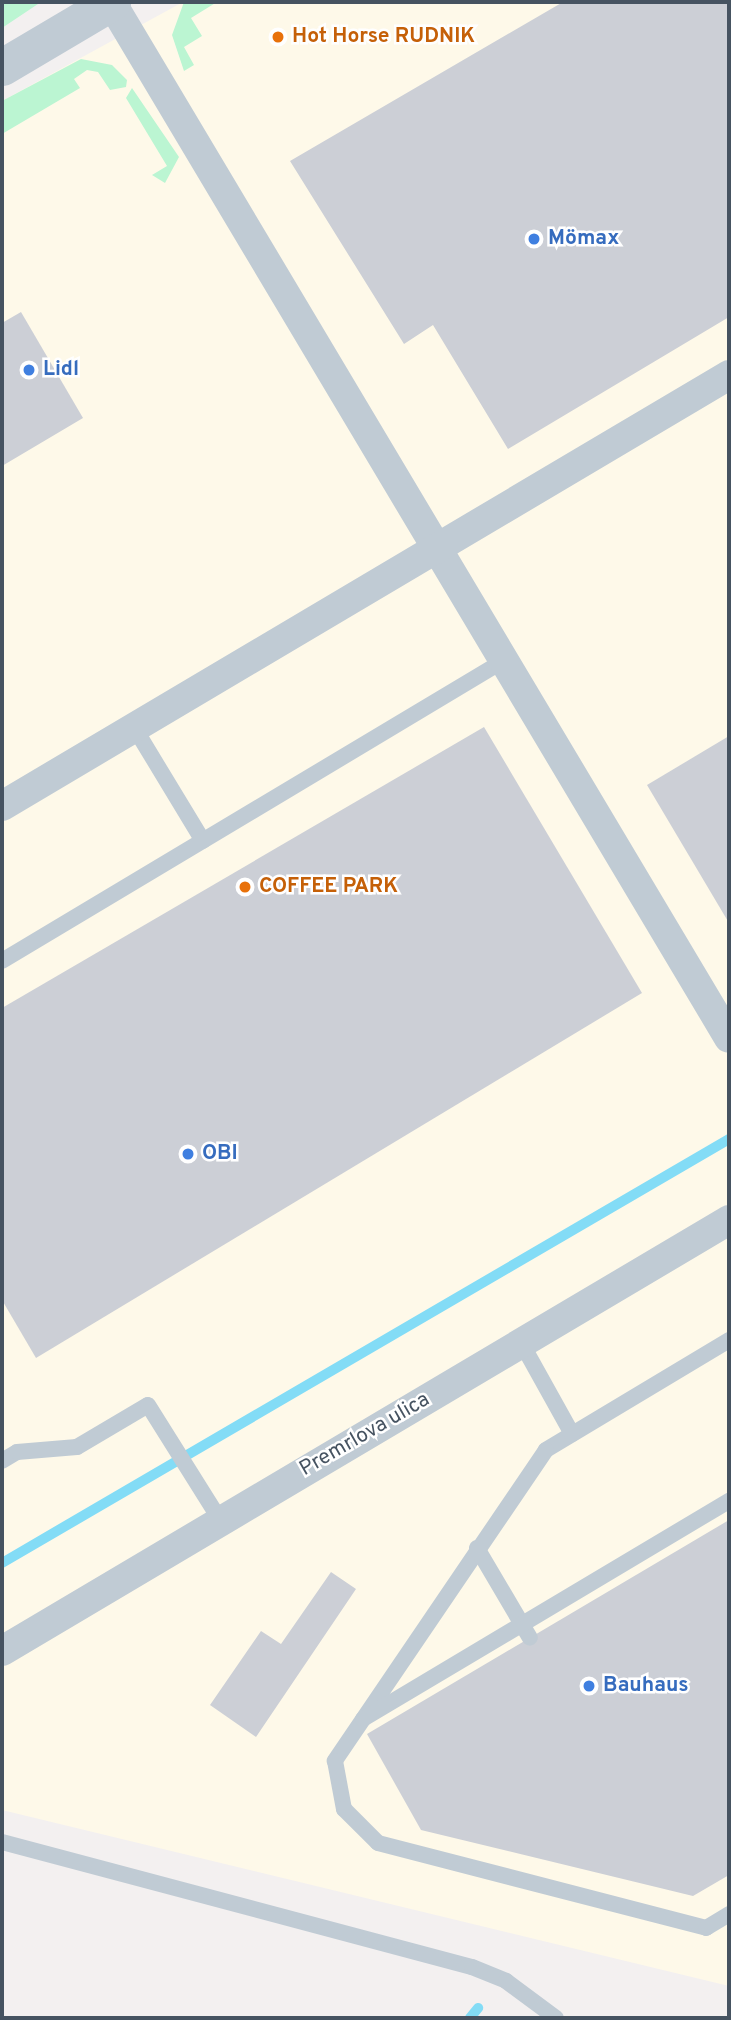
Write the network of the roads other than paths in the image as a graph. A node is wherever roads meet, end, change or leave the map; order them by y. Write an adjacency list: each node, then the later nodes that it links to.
1 (111, 2): 2 (street); 4 (street)
2 (2, 66)
3 (729, 375): 4 (street)
4 (437, 548): 5 (street); 6 (street)
5 (503, 661): 8 (lane); 10 (street)
6 (134, 727): 7 (street); 8 (lane)
7 (2, 806)
8 (203, 841): 9 (lane)
9 (2, 961)
10 (729, 1038)
11 (729, 1220): 13 (street, Premrlova ulica)
12 (729, 1340): 14 (lane)
13 (522, 1344): 14 (lane); 17 (street, Premrlova ulica)
14 (572, 1434): 18 (lane)
15 (2, 1461): 17 (lane)
16 (729, 1501): 19 (lane)
17 (220, 1520): 20 (street, Premrlova ulica)
18 (477, 1548): 19 (lane); 21 (lane)
19 (526, 1631): 21 (lane)
20 (2, 1651)
21 (357, 1722): 23 (lane)
22 (2, 1842): 24 (lane)
23 (729, 1914)
24 (555, 2018)

